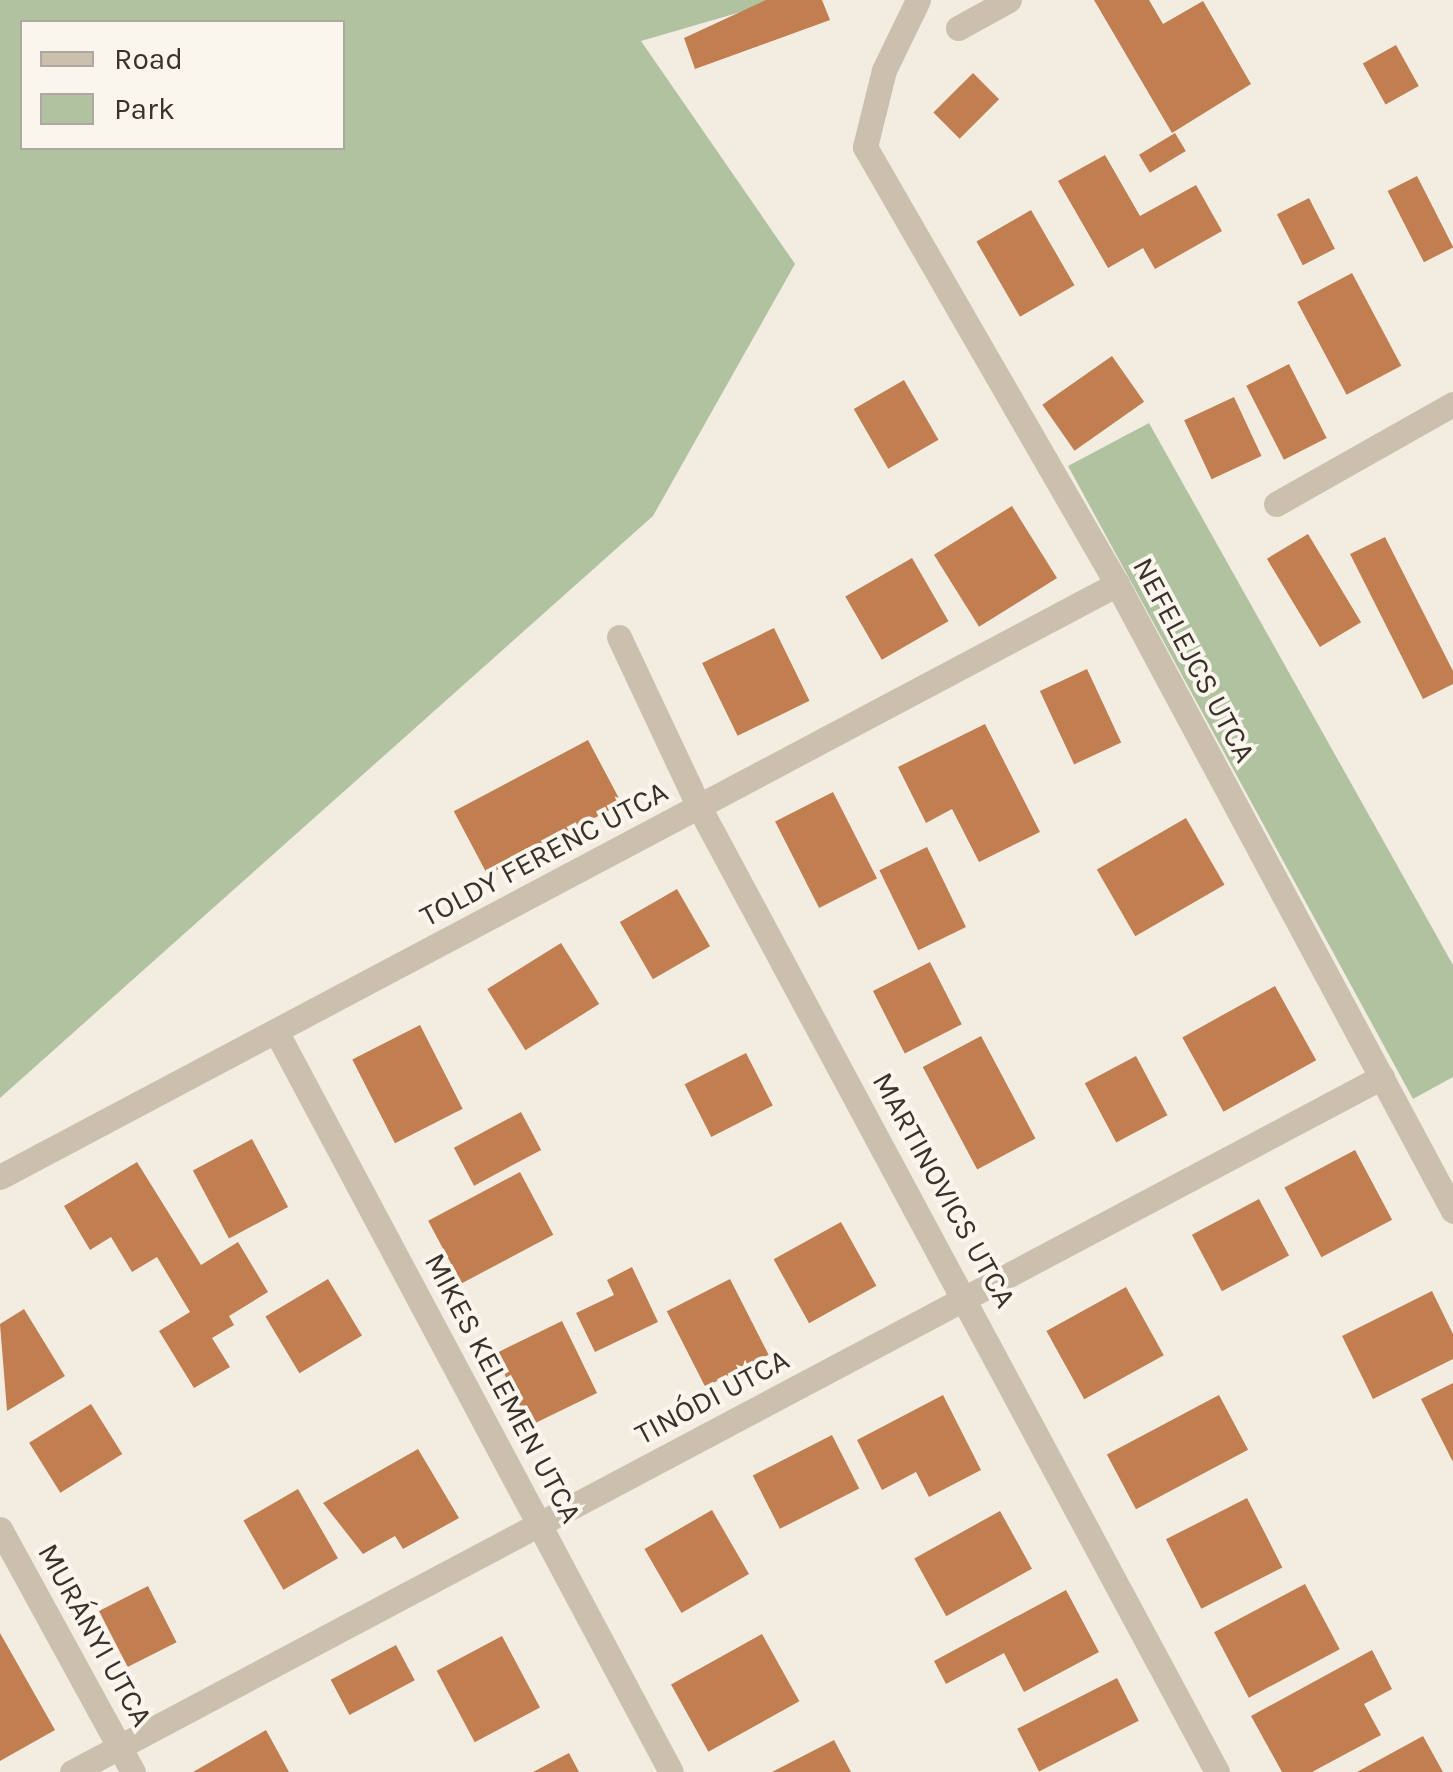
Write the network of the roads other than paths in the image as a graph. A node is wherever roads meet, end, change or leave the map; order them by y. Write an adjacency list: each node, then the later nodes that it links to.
1 (918, 0): 6 (street, NEFELEJCS UTCA)
2 (1009, 0): 3 (street)
3 (958, 28)
4 (1453, 404): 5 (street)
5 (1276, 504)
6 (1117, 584): 8 (street, TOLDY FERENC UTCA); 10 (street, NEFELEJCS UTCA)
7 (619, 637): 8 (street, MARTINOVICS UTCA)
8 (699, 808): 9 (street, TOLDY FERENC UTCA); 13 (street, MARTINOVICS UTCA)
9 (278, 1035): 11 (street, TOLDY FERENC UTCA); 14 (street, MIKES KELEMEN UTCA)
10 (1382, 1077): 12 (street, NEFELEJCS UTCA); 13 (street, TINÓDI UTCA)
11 (0, 1177)
12 (1453, 1211)
13 (966, 1298): 14 (street, TINÓDI UTCA); 20 (street, MARTINOVICS UTCA)
14 (540, 1526): 16 (street, TINÓDI UTCA); 19 (street, MIKES KELEMEN UTCA)
15 (0, 1529): 16 (street, MURÁNYI UTCA)
16 (118, 1743): 17 (street, TINÓDI UTCA); 18 (street, MURÁNYI UTCA)
17 (72, 1772)
18 (133, 1772)
19 (671, 1772)
20 (1216, 1772)

